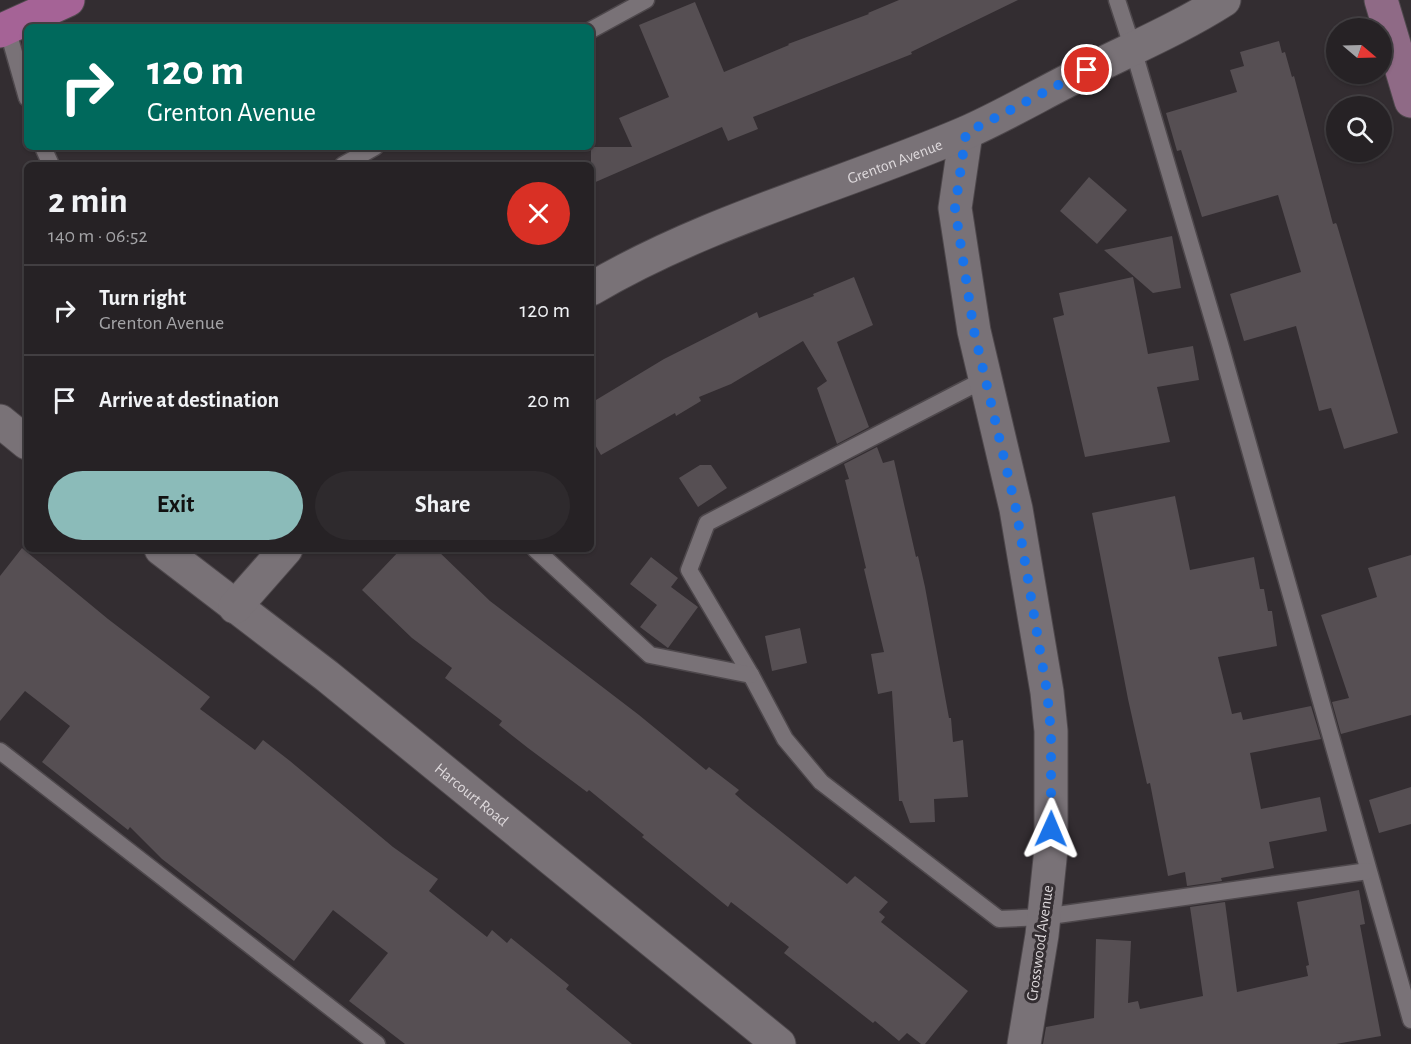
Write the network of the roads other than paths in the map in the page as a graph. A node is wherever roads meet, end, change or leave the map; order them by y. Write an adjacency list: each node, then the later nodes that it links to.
1 (68, 0): 7 (main road)
2 (646, 0): 6 (lane)
3 (1117, 0): 8 (lane)
4 (1224, 0): 8 (street, Grenton Avenue)
5 (1381, 0): 10 (main road)
6 (594, 28)
7 (3, 30): 9 (lane)
8 (1133, 49): 11 (street, Grenton Avenue); 24 (lane)
9 (24, 90)
10 (1411, 101)
11 (966, 133): 14 (street, Grenton Avenue); 15 (street, Crosswood Avenue)
12 (370, 150): 13 (lane)
13 (348, 162)
14 (594, 287)
15 (985, 379): 22 (lane); 25 (street, Crosswood Avenue)
16 (0, 421): 17 (street)
17 (24, 441)
18 (165, 552): 21 (street, Harcourt Road)
19 (283, 552): 21 (street)
20 (538, 552): 22 (lane)
21 (235, 607): 28 (street, Harcourt Road)
22 (751, 675): 25 (lane)
23 (0, 751): 27 (lane)
24 (1368, 871): 25 (lane); 26 (lane)
25 (1043, 917): 29 (street, Crosswood Avenue)
26 (1411, 1020)
27 (376, 1044)
28 (779, 1044)
29 (1024, 1044)

